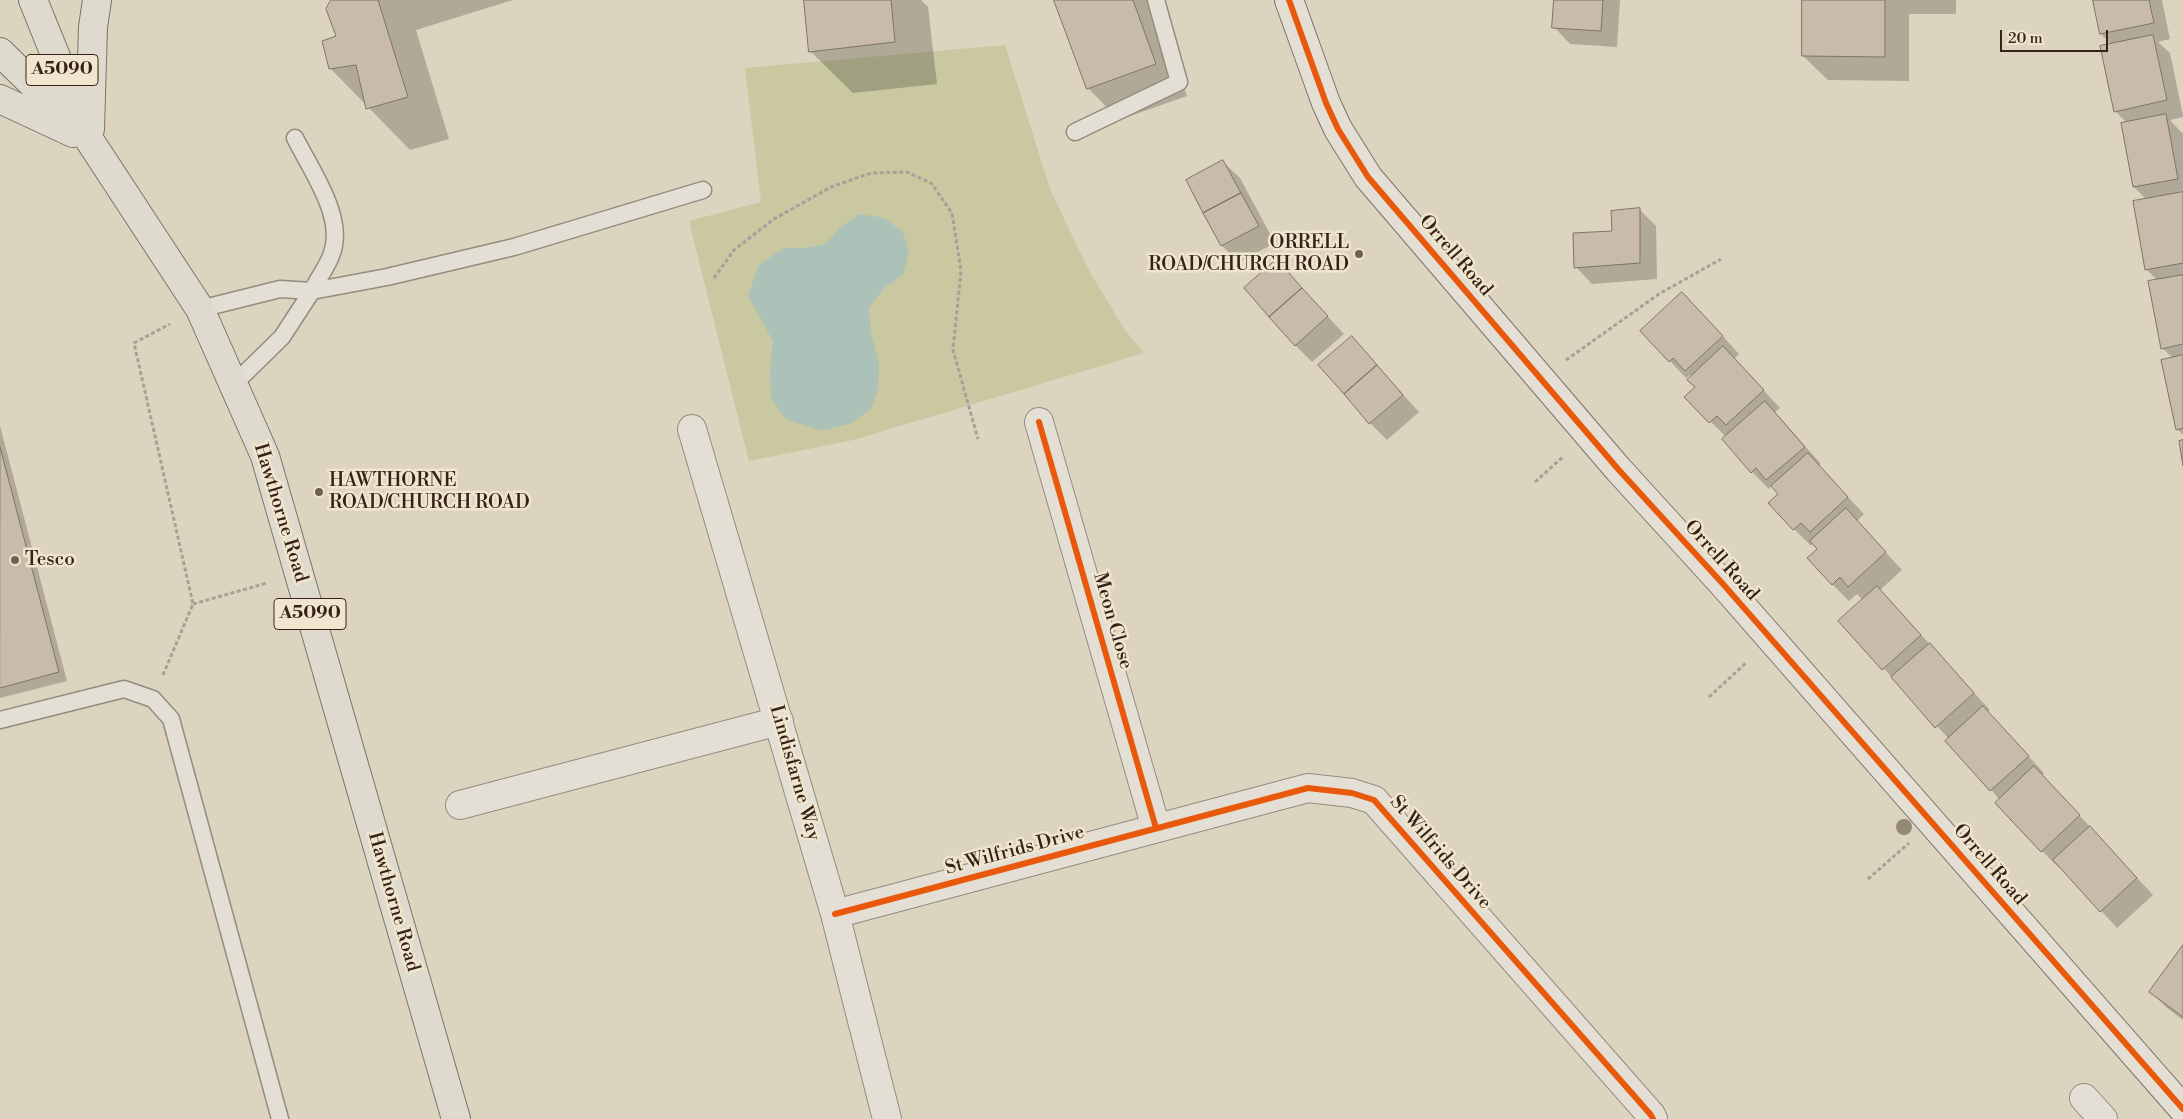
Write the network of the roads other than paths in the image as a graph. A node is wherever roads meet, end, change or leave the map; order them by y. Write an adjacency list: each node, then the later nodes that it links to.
1 (33, 0): 9 (main road, Hawthorne Road / A5090)
2 (97, 0): 9 (main road)
3 (1156, 0): 7 (lane)
4 (1289, 0): 22 (street, Orrell Road)
5 (0, 52): 9 (main road, Hawthorne Road / A5090)
6 (0, 99): 9 (main road)
7 (1075, 132)
8 (295, 138): 11 (lane)
9 (90, 140): 12 (main road, Hawthorne Road / A5090)
10 (703, 190): 11 (lane)
11 (312, 291): 12 (lane); 13 (lane)
12 (200, 309): 13 (main road, Hawthorne Road / A5090)
13 (234, 384): 24 (main road, Hawthorne Road / A5090)
14 (1039, 422): 19 (street, Meon Close)
15 (692, 429): 17 (street, Lindisfarne Way)
16 (0, 720): 23 (lane)
17 (779, 721): 18 (street); 20 (street, Lindisfarne Way)
18 (460, 805)
19 (1156, 828): 20 (street, St Wilfrids Drive); 26 (street, St Wilfrids Drive)
20 (835, 914): 25 (street, Lindisfarne Way)
21 (2084, 1098): 27 (street)
22 (2181, 1103)
23 (280, 1119)
24 (456, 1119)
25 (887, 1119)
26 (1653, 1119)
27 (2103, 1119)

